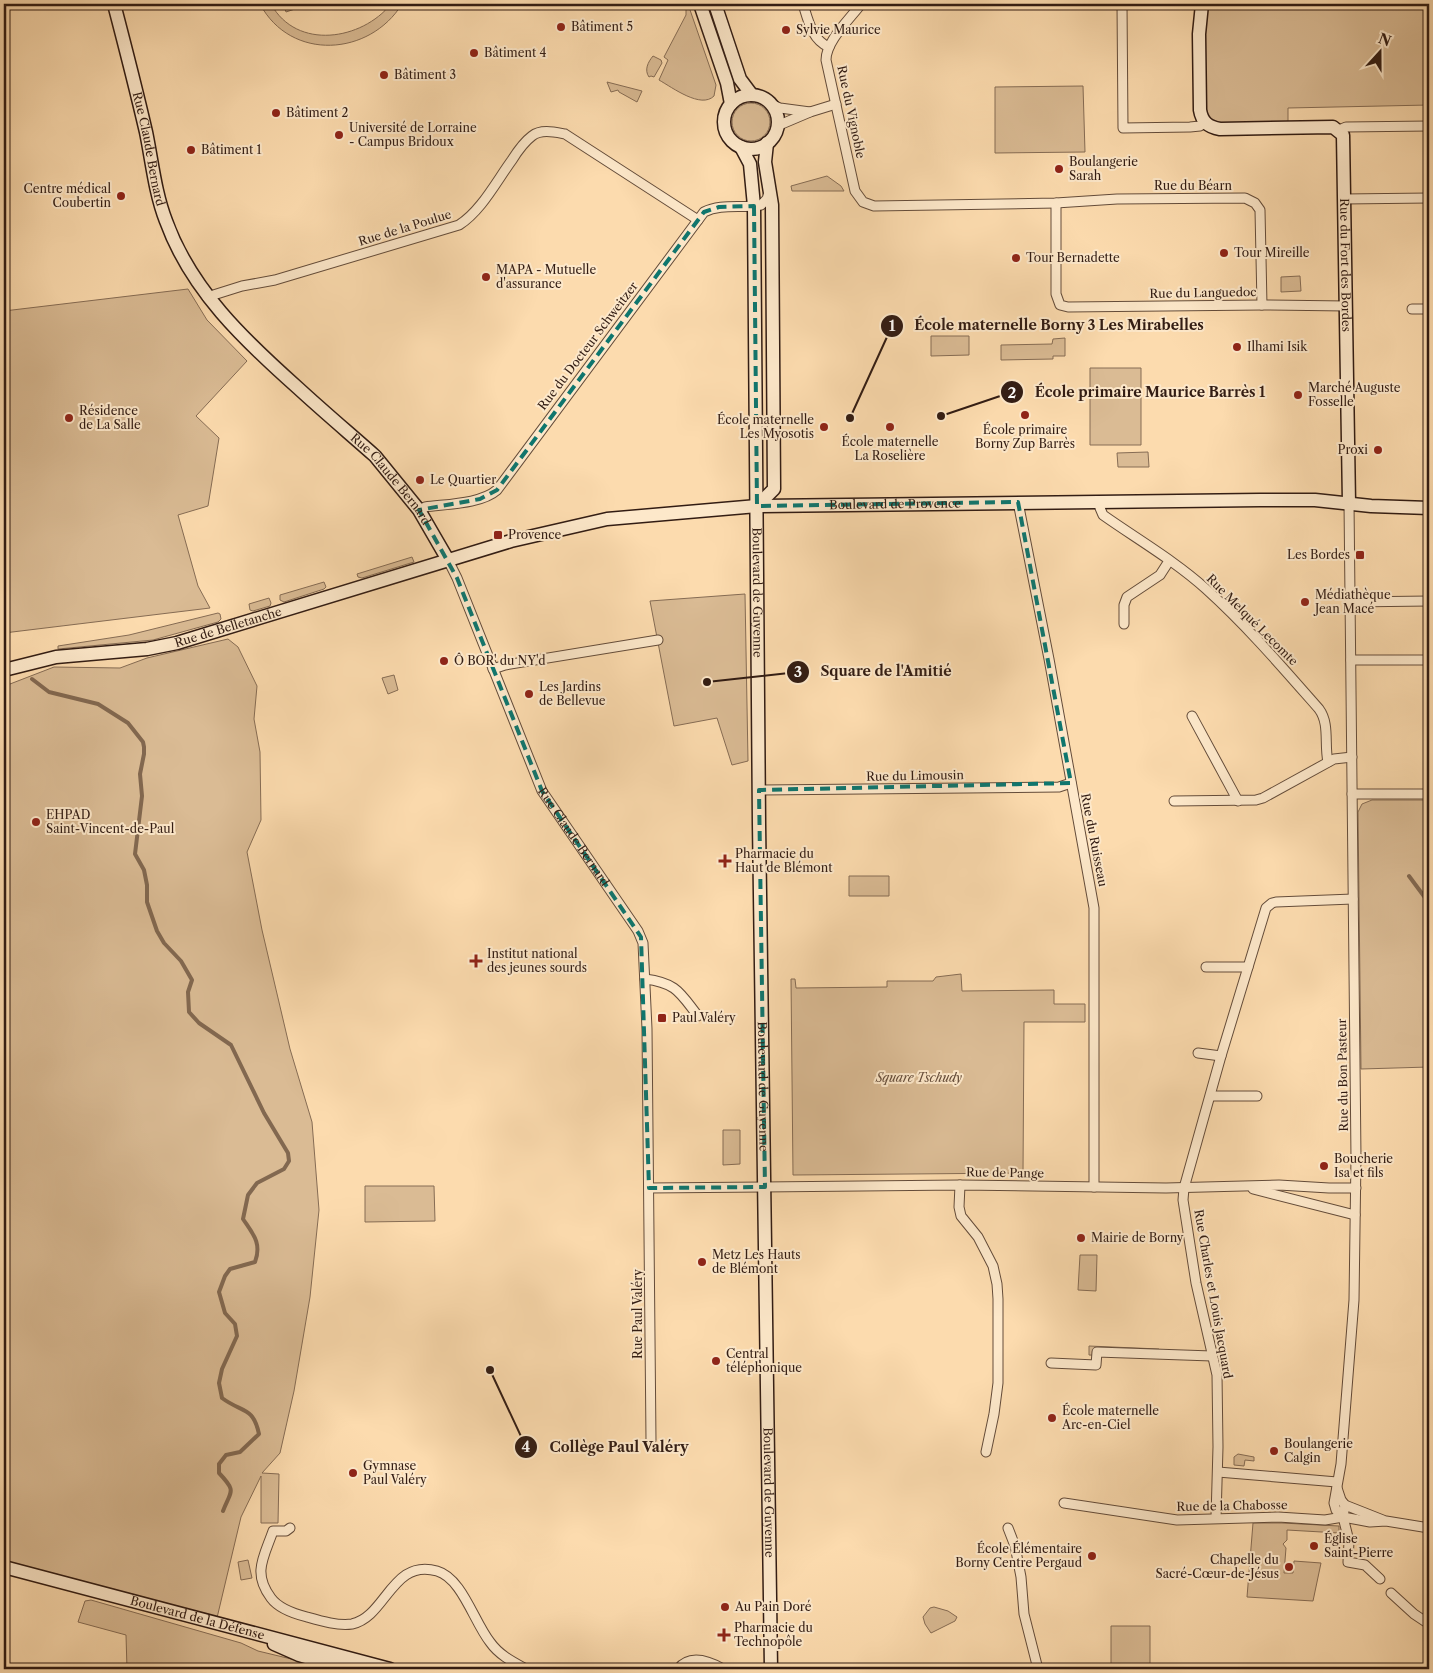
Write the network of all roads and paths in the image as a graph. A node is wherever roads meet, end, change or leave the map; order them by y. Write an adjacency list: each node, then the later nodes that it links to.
1 (114, 4): 27 (street, Rue Claude Bernard)
2 (700, 4): 10 (street)
3 (715, 4): 9 (street)
4 (803, 4): 8 (street)
5 (861, 4): 8 (street)
6 (1122, 4): 14 (street)
7 (1202, 4): 14 (street)
8 (829, 47): 12 (street, Rue du Vignoble)
9 (752, 95): 10 (street); 11 (street)
10 (731, 104): 19 (street)
11 (771, 104): 13 (street); 15 (street)
12 (836, 104): 13 (street); 23 (street, Rue du Vignoble)
13 (810, 112): 15 (street)
14 (1205, 123): 17 (street)
15 (777, 126): 18 (street)
16 (1429, 126): 17 (street)
17 (1339, 130): 21 (street, Rue du Fort des Bordes)
18 (767, 143): 19 (street); 20 (street)
19 (741, 147): 25 (street, Boulevard de Guyenne)
20 (770, 191): 25 (street); 33 (street)
21 (1344, 198): 22 (street); 29 (street, Rue du Fort des Bordes)
22 (1429, 198)
23 (863, 202): 24 (street, Rue du Béarn)
24 (1056, 203): 28 (street, Rue du Béarn); 28 (street, Rue du Languedoc)
25 (754, 206): 26 (street, Rue du Docteur Schweitzer); 32 (street, Boulevard de Guyenne)
26 (698, 220): 27 (street, Rue de la Poulue); 39 (street, Rue du Docteur Schweitzer)
27 (207, 297): 39 (street, Rue Claude Bernard)
28 (1262, 305): 29 (street, Rue du Languedoc)
29 (1346, 306): 36 (street, Rue du Fort des Bordes)
30 (1412, 309): 31 (street)
31 (1429, 309)
32 (755, 317): 33 (street); 37 (street, Boulevard de Guyenne)
33 (772, 317): 37 (street)
34 (1018, 502): 35 (street, Boulevard de Provence); 37 (street, Boulevard de Provence); 53 (street, Rue du Ruisseau)
35 (1099, 502): 36 (street, Boulevard de Provence); 41 (street, Rue Melqué Lecomte)
36 (1349, 503): 38 (street, Boulevard de Provence); 43 (street, Rue du Fort des Bordes)
37 (757, 506): 40 (street, Boulevard de Provence); 54 (street, Boulevard de Guyenne)
38 (1429, 508)
39 (419, 510): 40 (street, Rue Claude Bernard)
40 (448, 560): 48 (street, Rue de Belletanche); 49 (street, Rue Claude Bernard)
41 (1169, 561): 44 (street); 52 (street, Rue Melqué Lecomte)
42 (1429, 601): 43 (street)
43 (1350, 602): 46 (street, Rue du Fort des Bordes)
44 (1124, 624)
45 (658, 640): 49 (street)
46 (1350, 660): 47 (street); 51 (street, Rue du Bon Pasteur)
47 (1429, 660)
48 (4, 670)
49 (492, 670): 62 (street, Rue Claude Bernard)
50 (1192, 716): 58 (street)
51 (1352, 757): 52 (street); 55 (street, Rue du Bon Pasteur)
52 (1328, 762): 58 (street)
53 (1071, 784): 54 (street, Rue du Limousin); 70 (street, Rue du Ruisseau)
54 (759, 790): 69 (street, Boulevard de Guyenne)
55 (1352, 794): 56 (street); 59 (street, Rue du Bon Pasteur)
56 (1429, 794)
57 (1174, 801): 58 (street)
58 (1238, 801)
59 (1353, 899): 61 (street, Rue Charles et Louis Jacquard); 74 (street, Rue du Bon Pasteur)
60 (1206, 967): 61 (street)
61 (1248, 967): 65 (street, Rue Charles et Louis Jacquard)
62 (645, 979): 63 (street); 72 (street, Rue Claude Bernard)
63 (698, 1016)
64 (1198, 1053): 65 (street)
65 (1221, 1056): 66 (street, Rue Charles et Louis Jacquard)
66 (1211, 1096): 67 (street); 73 (street, Rue Charles et Louis Jacquard)
67 (1257, 1096)
68 (960, 1185): 69 (street, Rue de Pange); 70 (street, Rue de Pange); 79 (street)
69 (765, 1187): 72 (street); 100 (street, Boulevard de Guyenne)
70 (1094, 1187): 73 (street, Rue de Pange)
71 (1245, 1187): 73 (street, Rue de Pange); 74 (street, Rue de Pange); 75 (street, Rue de Pange)
72 (649, 1188): 78 (street, Rue Paul Valéry)
73 (1184, 1188): 76 (street, Rue Charles et Louis Jacquard)
74 (1356, 1188): 75 (street, Rue du Bon Pasteur)
75 (1355, 1215): 81 (street, Rue du Bon Pasteur)
76 (1212, 1356): 77 (street); 80 (street, Rue Charles et Louis Jacquard)
77 (1050, 1363)
78 (651, 1440)
79 (986, 1452)
80 (1218, 1472): 81 (street); 85 (street, Rue Charles et Louis Jacquard)
81 (1337, 1485): 83 (street); 84 (street, Rue du Bon Pasteur)
82 (1064, 1502): 85 (street, Rue de la Chabosse)
83 (1346, 1505): 84 (street); 86 (street)
84 (1343, 1517): 85 (street, Rue de la Chabosse); 86 (street, Rue de la Chabosse); 91 (street, Rue du Bon Pasteur)
85 (1216, 1518)
86 (1386, 1521): 89 (street)
87 (290, 1528): 97 (street)
88 (1008, 1528): 101 (street)
89 (1429, 1528)
90 (4, 1566): 94 (street, Boulevard de la Défense)
91 (1380, 1579)
92 (1392, 1593): 93 (street)
93 (1429, 1624)
94 (243, 1630): 95 (street); 96 (street, Boulevard de la Défense)
95 (347, 1669)
96 (390, 1669)
97 (526, 1669)
98 (678, 1669): 99 (street)
99 (723, 1669)
100 (771, 1669)
101 (1038, 1669)

